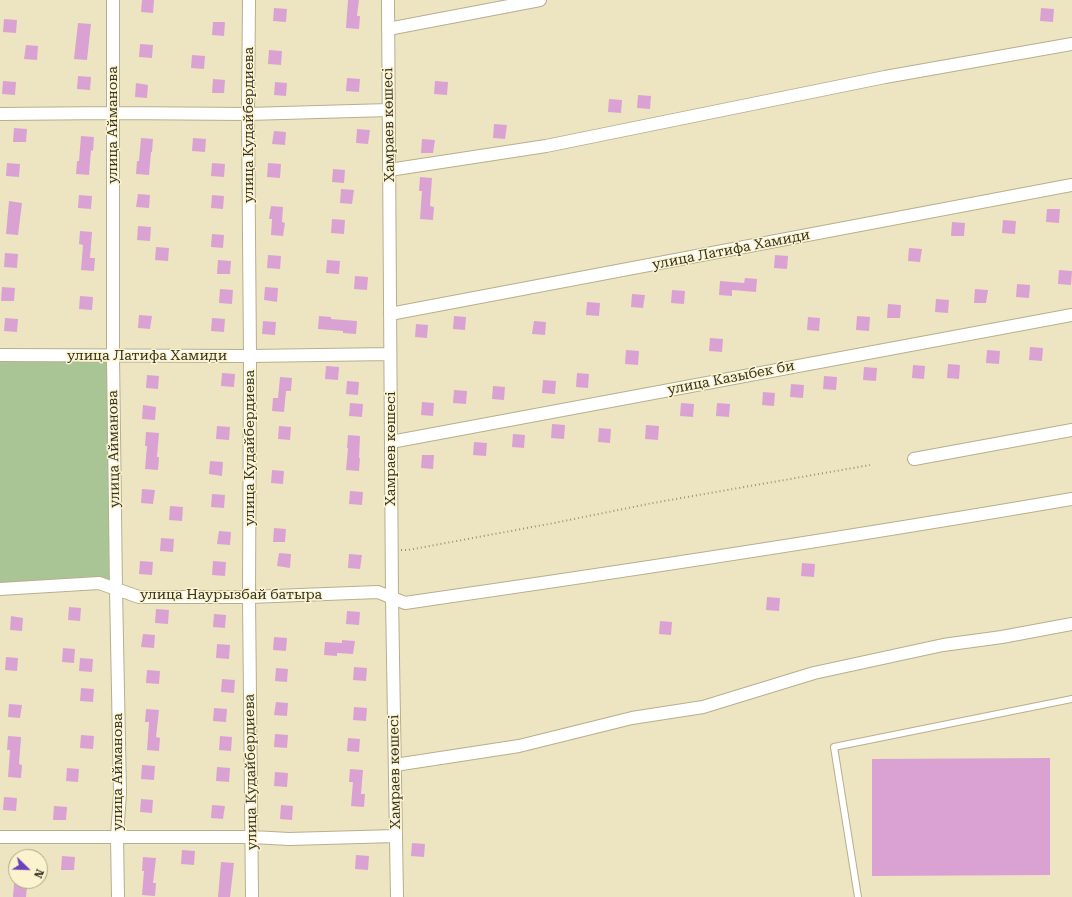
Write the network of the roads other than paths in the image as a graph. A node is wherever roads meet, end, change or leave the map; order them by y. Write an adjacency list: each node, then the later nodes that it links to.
1 (114, 0): 8 (street, улица Айманова)
2 (249, 0): 10 (street, улица Кудайбердиева)
3 (388, 0): 5 (street, Хамраев көшесі)
4 (540, 0): 5 (street)
5 (388, 29): 7 (street, Хамраев көшесі)
6 (1072, 44): 11 (street)
7 (389, 110): 10 (street); 11 (street, Хамраев көшесі)
8 (113, 113): 9 (street); 10 (street); 17 (street, улица Айманова)
9 (0, 114)
10 (248, 114): 18 (street, улица Кудайбердиева)
11 (389, 170): 13 (street, Хамраев көшесі)
12 (1072, 186): 13 (street, улица Латифа Хамиди)
13 (390, 314): 15 (street, Хамраев көшесі)
14 (1072, 315): 20 (street, улица Казыбек би)
15 (390, 354): 18 (street, улица Латифа Хамиди); 20 (street, Хамраев көшесі)
16 (0, 355): 17 (street, улица Латифа Хамиди)
17 (113, 356): 18 (street, улица Латифа Хамиди); 24 (street, улица Айманова)
18 (250, 356): 25 (street, улица Кудайбердиева)
19 (1072, 430): 21 (street)
20 (391, 442): 26 (street, Хамраев көшесі)
21 (914, 458)
22 (1072, 499): 26 (street, улица Наурызбай батыра)
23 (0, 589): 24 (street, улица Наурызбай батыра)
24 (116, 589): 25 (street, улица Наурызбай батыра); 30 (street, улица Айманова)
25 (249, 597): 26 (street, улица Наурызбай батыра); 33 (street, улица Кудайбердиева)
26 (392, 598): 29 (street, Хамраев көшесі)
27 (1072, 624): 29 (street)
28 (1072, 699): 37 (lane)
29 (395, 765): 31 (street, Хамраев көшесі)
30 (117, 836): 32 (street); 33 (street); 34 (street, улица Айманова)
31 (396, 836): 33 (street); 36 (street, Хамраев көшесі)
32 (0, 837)
33 (252, 837): 35 (street, улица Кудайбердиева)
34 (118, 897)
35 (252, 897)
36 (397, 897)
37 (858, 897)

